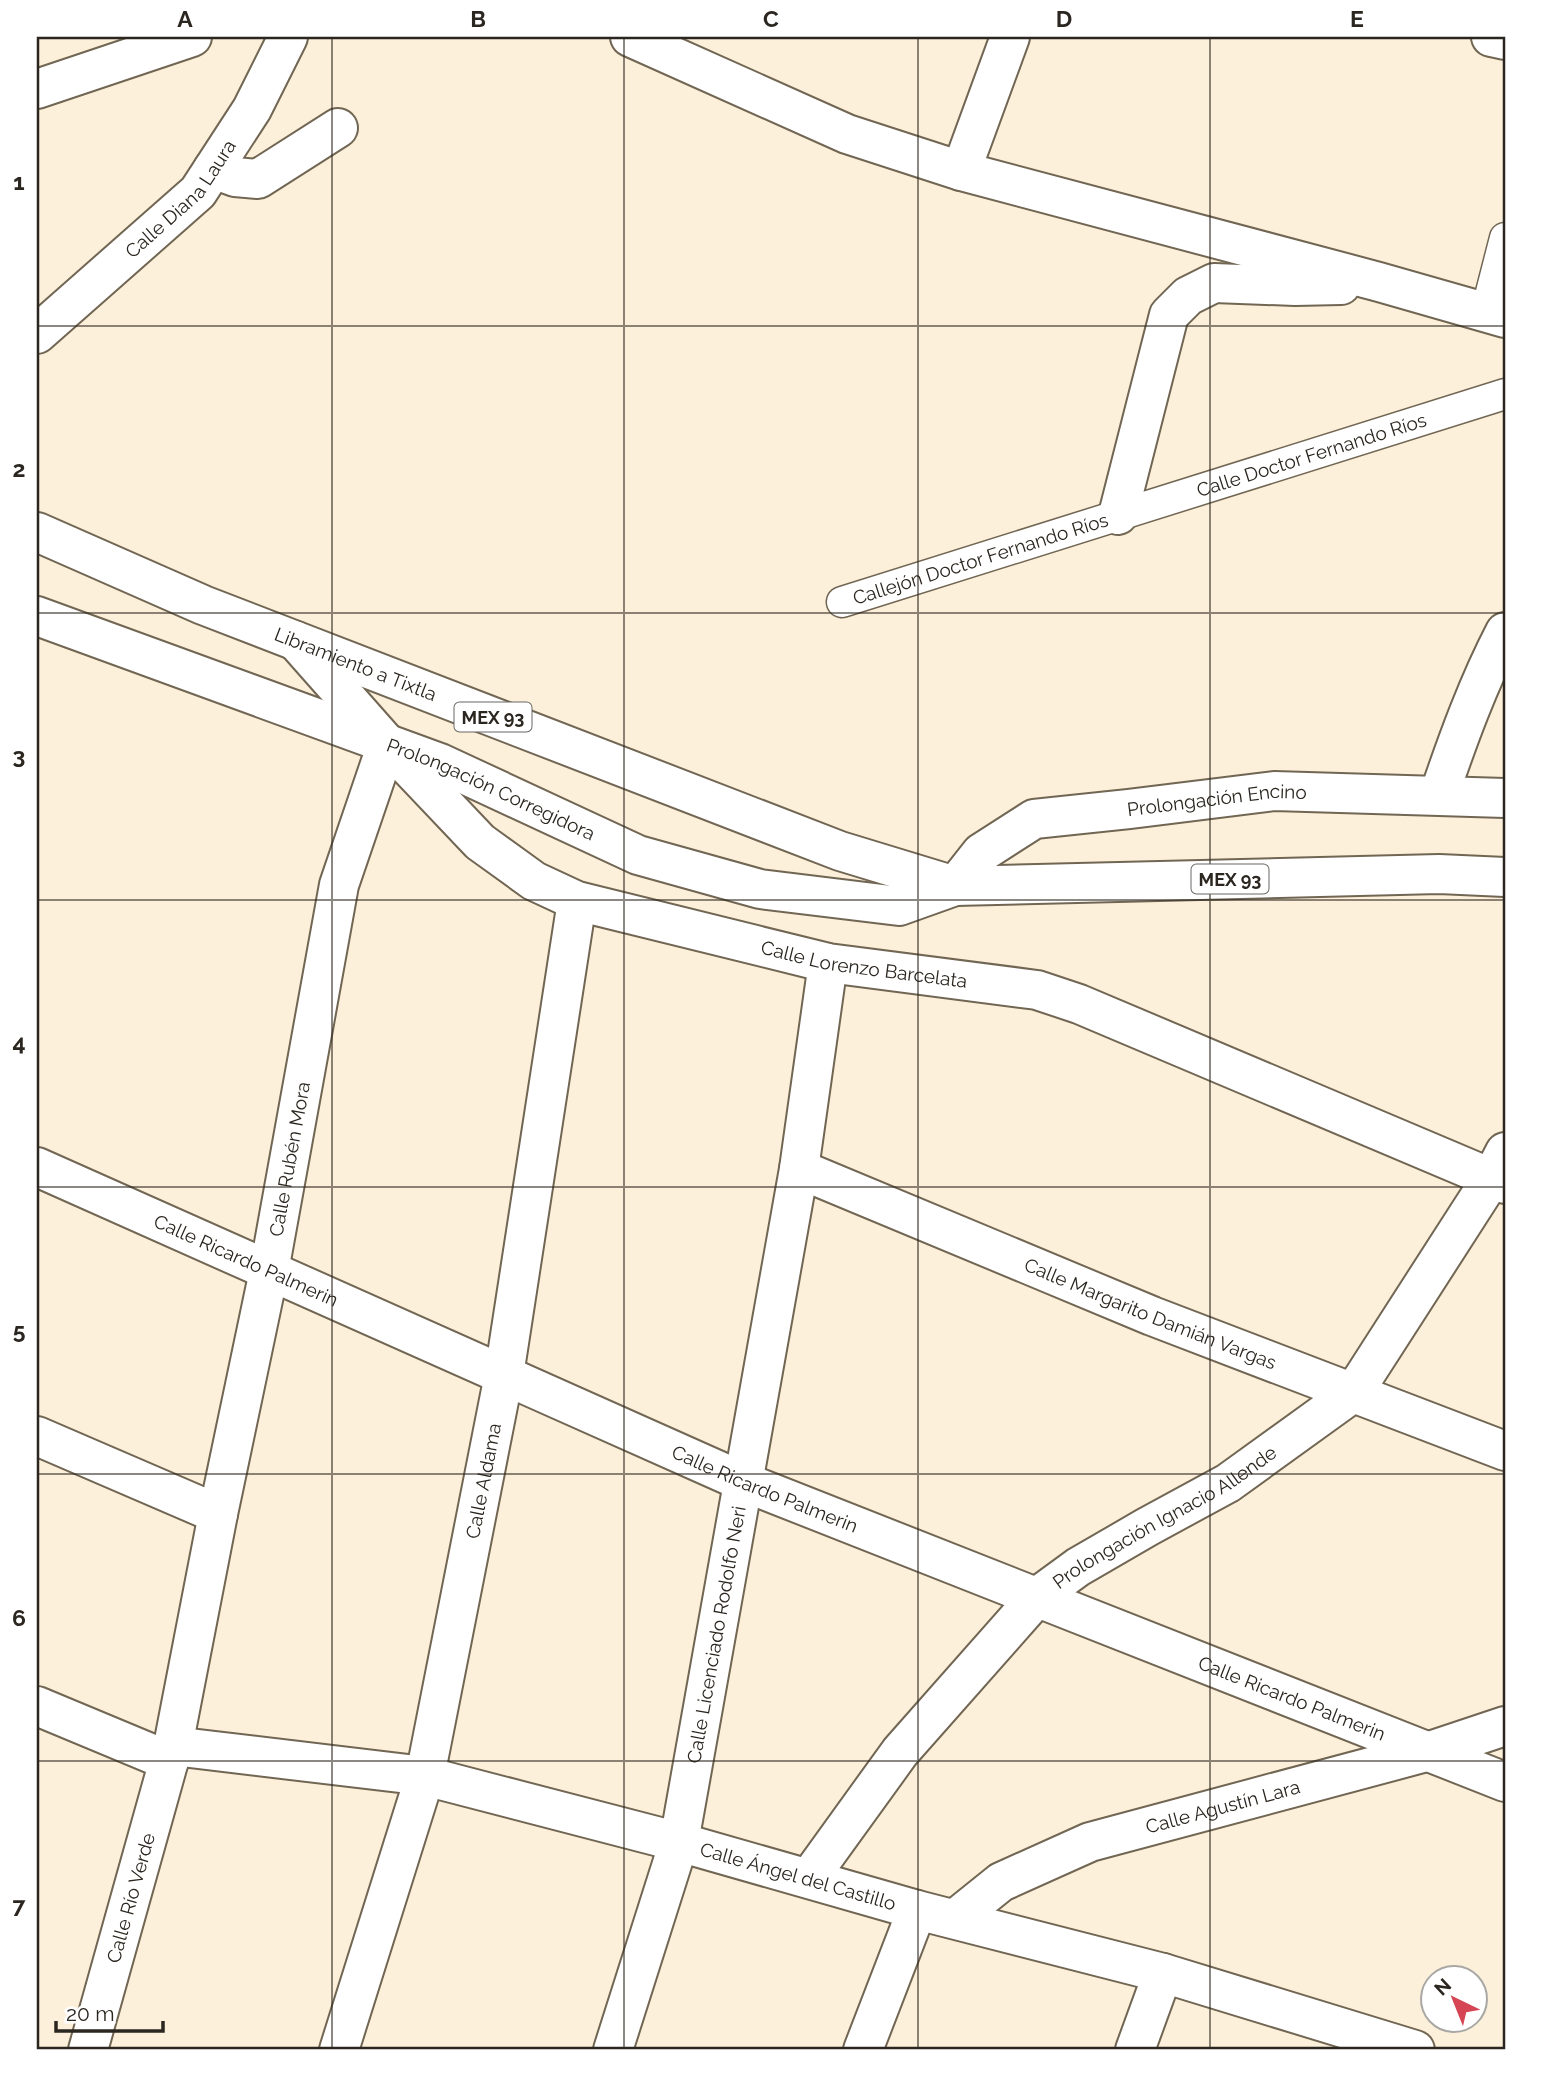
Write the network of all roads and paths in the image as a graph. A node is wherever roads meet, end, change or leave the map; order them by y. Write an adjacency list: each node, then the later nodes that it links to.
1 (192, 37): 7 (street)
2 (288, 37): 9 (street, Calle Diana Laura)
3 (630, 37): 10 (street)
4 (1010, 37): 10 (street)
5 (1491, 37): 6 (street)
6 (1505, 40)
7 (37, 89)
8 (338, 128): 9 (street)
9 (213, 169): 14 (street, Calle Diana Laura)
10 (961, 171): 12 (street)
11 (1505, 238): 13 (street)
12 (1378, 282): 13 (street); 16 (street)
13 (1496, 315)
14 (37, 334)
15 (1505, 394): 16 (street, Calle Doctor Fernando Ríos)
16 (1118, 515): 18 (street, Callejón Doctor Fernando Ríos)
17 (37, 532): 21 (street, Libramiento a Tixtla / MEX 93)
18 (842, 602)
19 (37, 616): 22 (street, Prolongación Corregidora / MEX 93)
20 (1505, 632): 23 (street)
21 (296, 640): 22 (street, Calle Lorenzo Barcelata); 26 (street, Libramiento a Tixtla / MEX 93)
22 (387, 744): 26 (street, Prolongación Corregidora / MEX 93); 27 (street, Calle Lorenzo Barcelata); 32 (street, Calle Rubén Mora)
23 (1440, 795): 24 (street, Prolongación Encino); 26 (street, Prolongación Encino)
24 (1505, 798)
25 (1505, 877): 26 (street, MEX 93)
26 (955, 886)
27 (576, 901): 28 (street, Calle Lorenzo Barcelata); 33 (street, Calle Aldama)
28 (828, 963): 30 (street, Calle Licenciado Rodolfo Neri); 31 (street, Calle Lorenzo Barcelata)
29 (37, 1167): 32 (street, Calle Ricardo Palmerin)
30 (799, 1169): 34 (street, Calle Margarito Damián Vargas); 37 (street, Calle Licenciado Rodolfo Neri)
31 (1501, 1172): 34 (street, Prolongación Ignacio Allende)
32 (269, 1271): 33 (street, Calle Ricardo Palmerin); 38 (street, Calle Rubén Mora)
33 (504, 1375): 37 (street, Calle Ricardo Palmerin); 44 (street, Calle Aldama)
34 (1354, 1392): 36 (street, Calle Margarito Damián Vargas); 39 (street, Prolongación Ignacio Allende)
35 (37, 1436): 38 (street)
36 (1505, 1451)
37 (744, 1482): 39 (street, Calle Ricardo Palmerin); 46 (street, Calle Licenciado Rodolfo Neri)
38 (218, 1514): 43 (street, Calle Rubén Mora)
39 (1037, 1597): 42 (street, Calle Ricardo Palmerin); 47 (street, Prolongación Ignacio Allende)
40 (37, 1706): 43 (street, Calle Ángel del Castillo)
41 (1505, 1726): 42 (street, Calle Agustín Lara)
42 (1430, 1751): 45 (street, Calle Ricardo Palmerin); 49 (street, Calle Agustín Lara)
43 (171, 1753): 44 (street, Calle Ángel del Castillo); 51 (street, Calle Río Verde)
44 (425, 1776): 46 (street, Calle Ángel del Castillo); 52 (street, Calle Aldama)
45 (1505, 1782)
46 (679, 1842): 47 (street, Calle Ángel del Castillo); 53 (street, Calle Licenciado Rodolfo Neri)
47 (809, 1878): 48 (street, Calle Ángel del Castillo)
48 (917, 1910): 49 (street, Calle Ángel del Castillo); 54 (street)
49 (955, 1919): 50 (street, Calle Ángel del Castillo)
50 (1163, 1973): 55 (street); 56 (street, Calle Ángel del Castillo)
51 (88, 2050)
52 (339, 2050)
53 (613, 2050)
54 (863, 2050)
55 (1135, 2050)
56 (1415, 2050)

